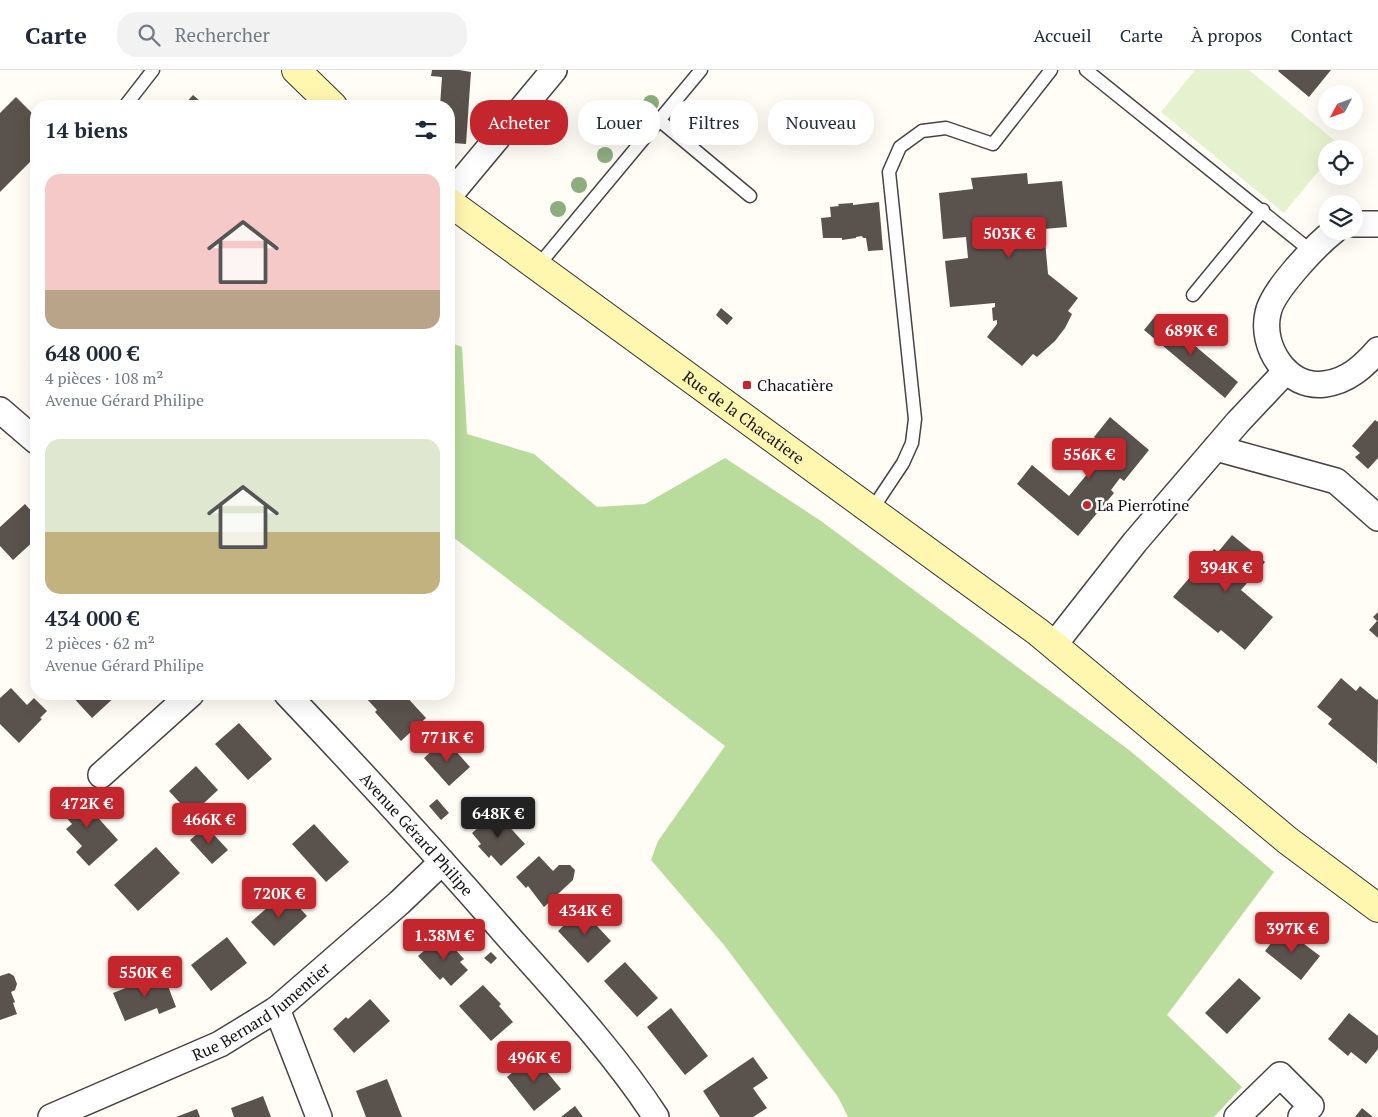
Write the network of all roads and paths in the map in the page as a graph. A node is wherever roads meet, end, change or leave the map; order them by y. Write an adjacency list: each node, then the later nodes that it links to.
1 (153, 70): 7 (lane)
2 (296, 70): 8 (street)
3 (554, 70): 12 (street)
4 (701, 70): 9 (lane)
5 (1051, 70): 27 (lane)
6 (1086, 70): 15 (lane)
7 (130, 100)
8 (327, 100)
9 (660, 119)
10 (660, 121): 13 (lane)
11 (638, 145): 20 (lane)
12 (455, 189)
13 (750, 196)
14 (455, 206): 20 (street, Rue de la Chacatiere)
15 (1263, 210): 19 (lane); 21 (lane)
16 (1363, 224): 17 (street)
17 (1378, 224)
18 (1324, 240): 19 (street)
19 (1312, 251): 23 (street)
20 (537, 267): 27 (street, Rue de la Chacatiere)
21 (1193, 295)
22 (1378, 350): 23 (street)
23 (1286, 371): 26 (street)
24 (0, 410): 25 (street)
25 (30, 436)
26 (1216, 448): 28 (street); 29 (street)
27 (871, 511): 29 (street, Rue de la Chacatiere)
28 (1378, 518)
29 (1046, 638): 34 (street, Rue de la Chacatiere)
30 (184, 700): 32 (street)
31 (293, 700): 33 (street, Avenue Gérard Philipe)
32 (101, 775)
33 (442, 862): 35 (street, Rue Bernard Jumentier); 39 (street, Avenue Gérard Philipe)
34 (1378, 908)
35 (277, 1009): 37 (street, Rue Bernard Jumentier); 38 (street)
36 (1247, 1114): 40 (street)
37 (51, 1117)
38 (319, 1117)
39 (656, 1117)
40 (1301, 1117)

